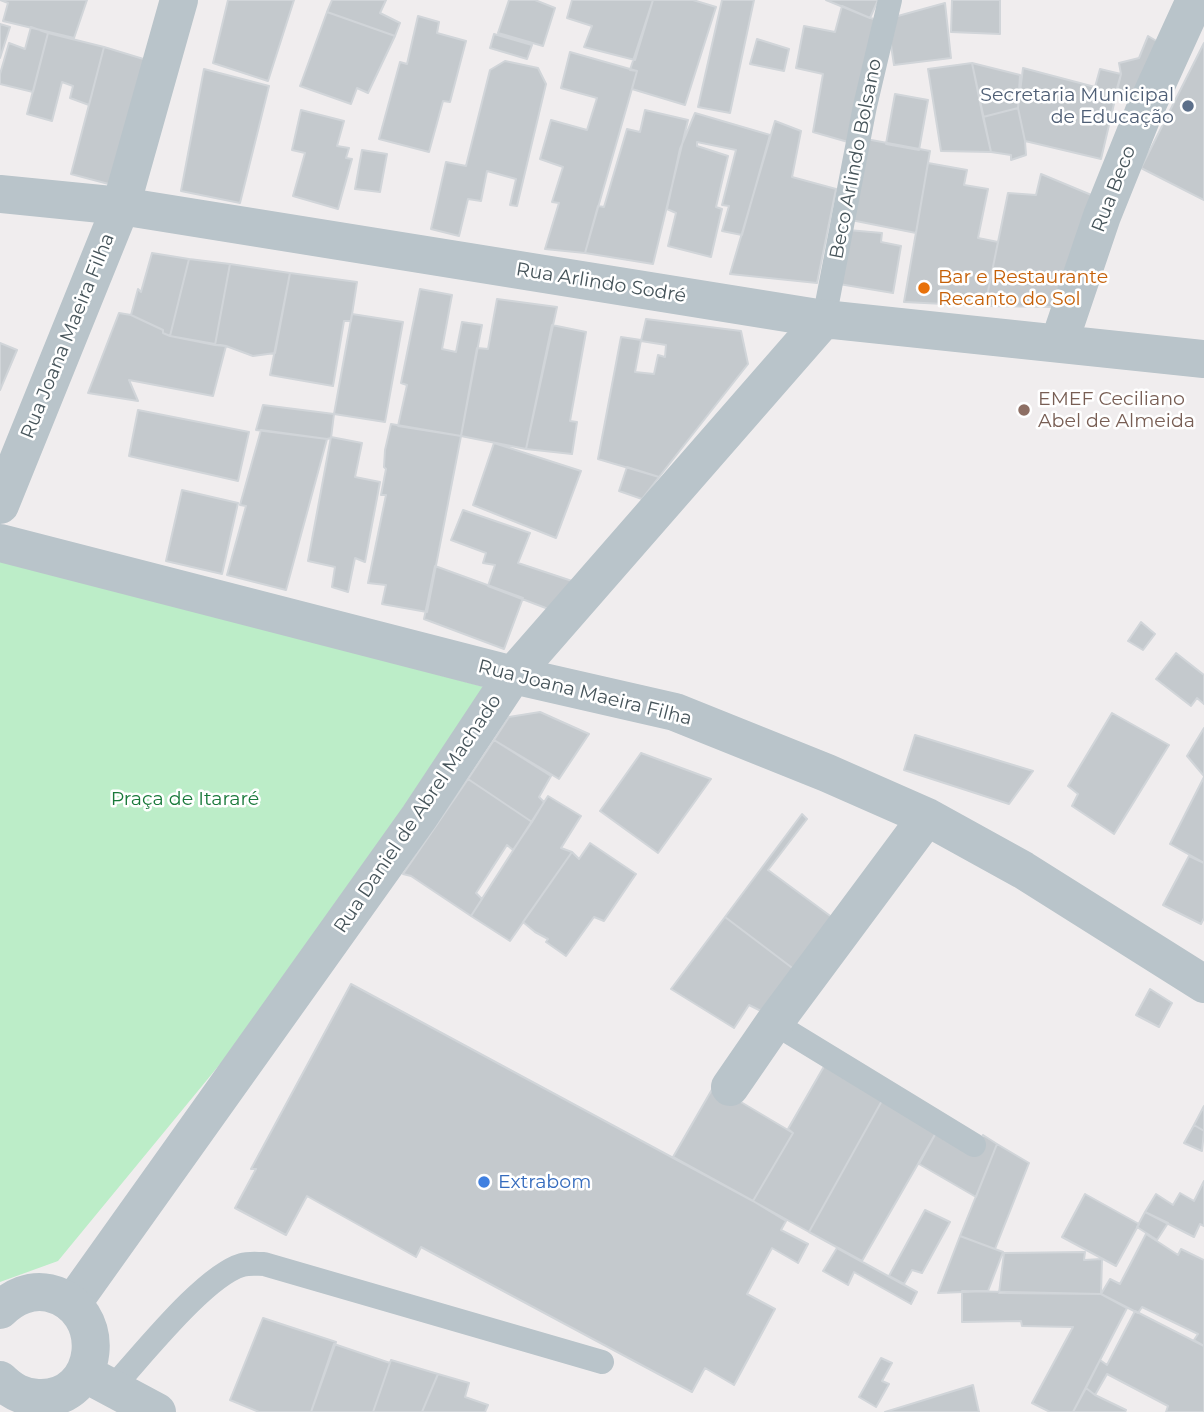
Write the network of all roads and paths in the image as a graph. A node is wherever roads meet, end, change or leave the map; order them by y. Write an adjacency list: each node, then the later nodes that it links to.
1 (179, 0): 5 (street, Rua Joana Maeira Filha)
2 (890, 0): 6 (lane, Beco Arlindo Bolsano)
3 (1195, 0): 7 (street, Rua Beco)
4 (0, 194): 5 (street, Rua Arlindo Sodré)
5 (121, 206): 6 (street, Rua Arlindo Sodré); 9 (street, Rua Joana Maeira Filha)
6 (824, 319): 7 (street, Rua Arlindo Sodré); 11 (street, Rua Daniel de Abrel Machado)
7 (1059, 343): 8 (street, Rua Arlindo Sodré)
8 (1204, 359)
9 (0, 505)
10 (0, 543): 11 (street, Rua Joana Maeira Filha)
11 (513, 675): 12 (street, Rua Joana Maeira Filha); 17 (street, Rua Daniel de Abrel Machado)
12 (927, 817): 13 (street, Rua Joana Maeira Filha); 14 (street)
13 (1204, 984)
14 (774, 1023): 15 (street); 16 (lane)
15 (730, 1087)
16 (974, 1145)
17 (72, 1304): 18 (street); 20 (street)
18 (0, 1310)
19 (602, 1362): 20 (lane)
20 (98, 1381): 21 (street); 22 (street)
21 (11, 1396)
22 (157, 1412)

